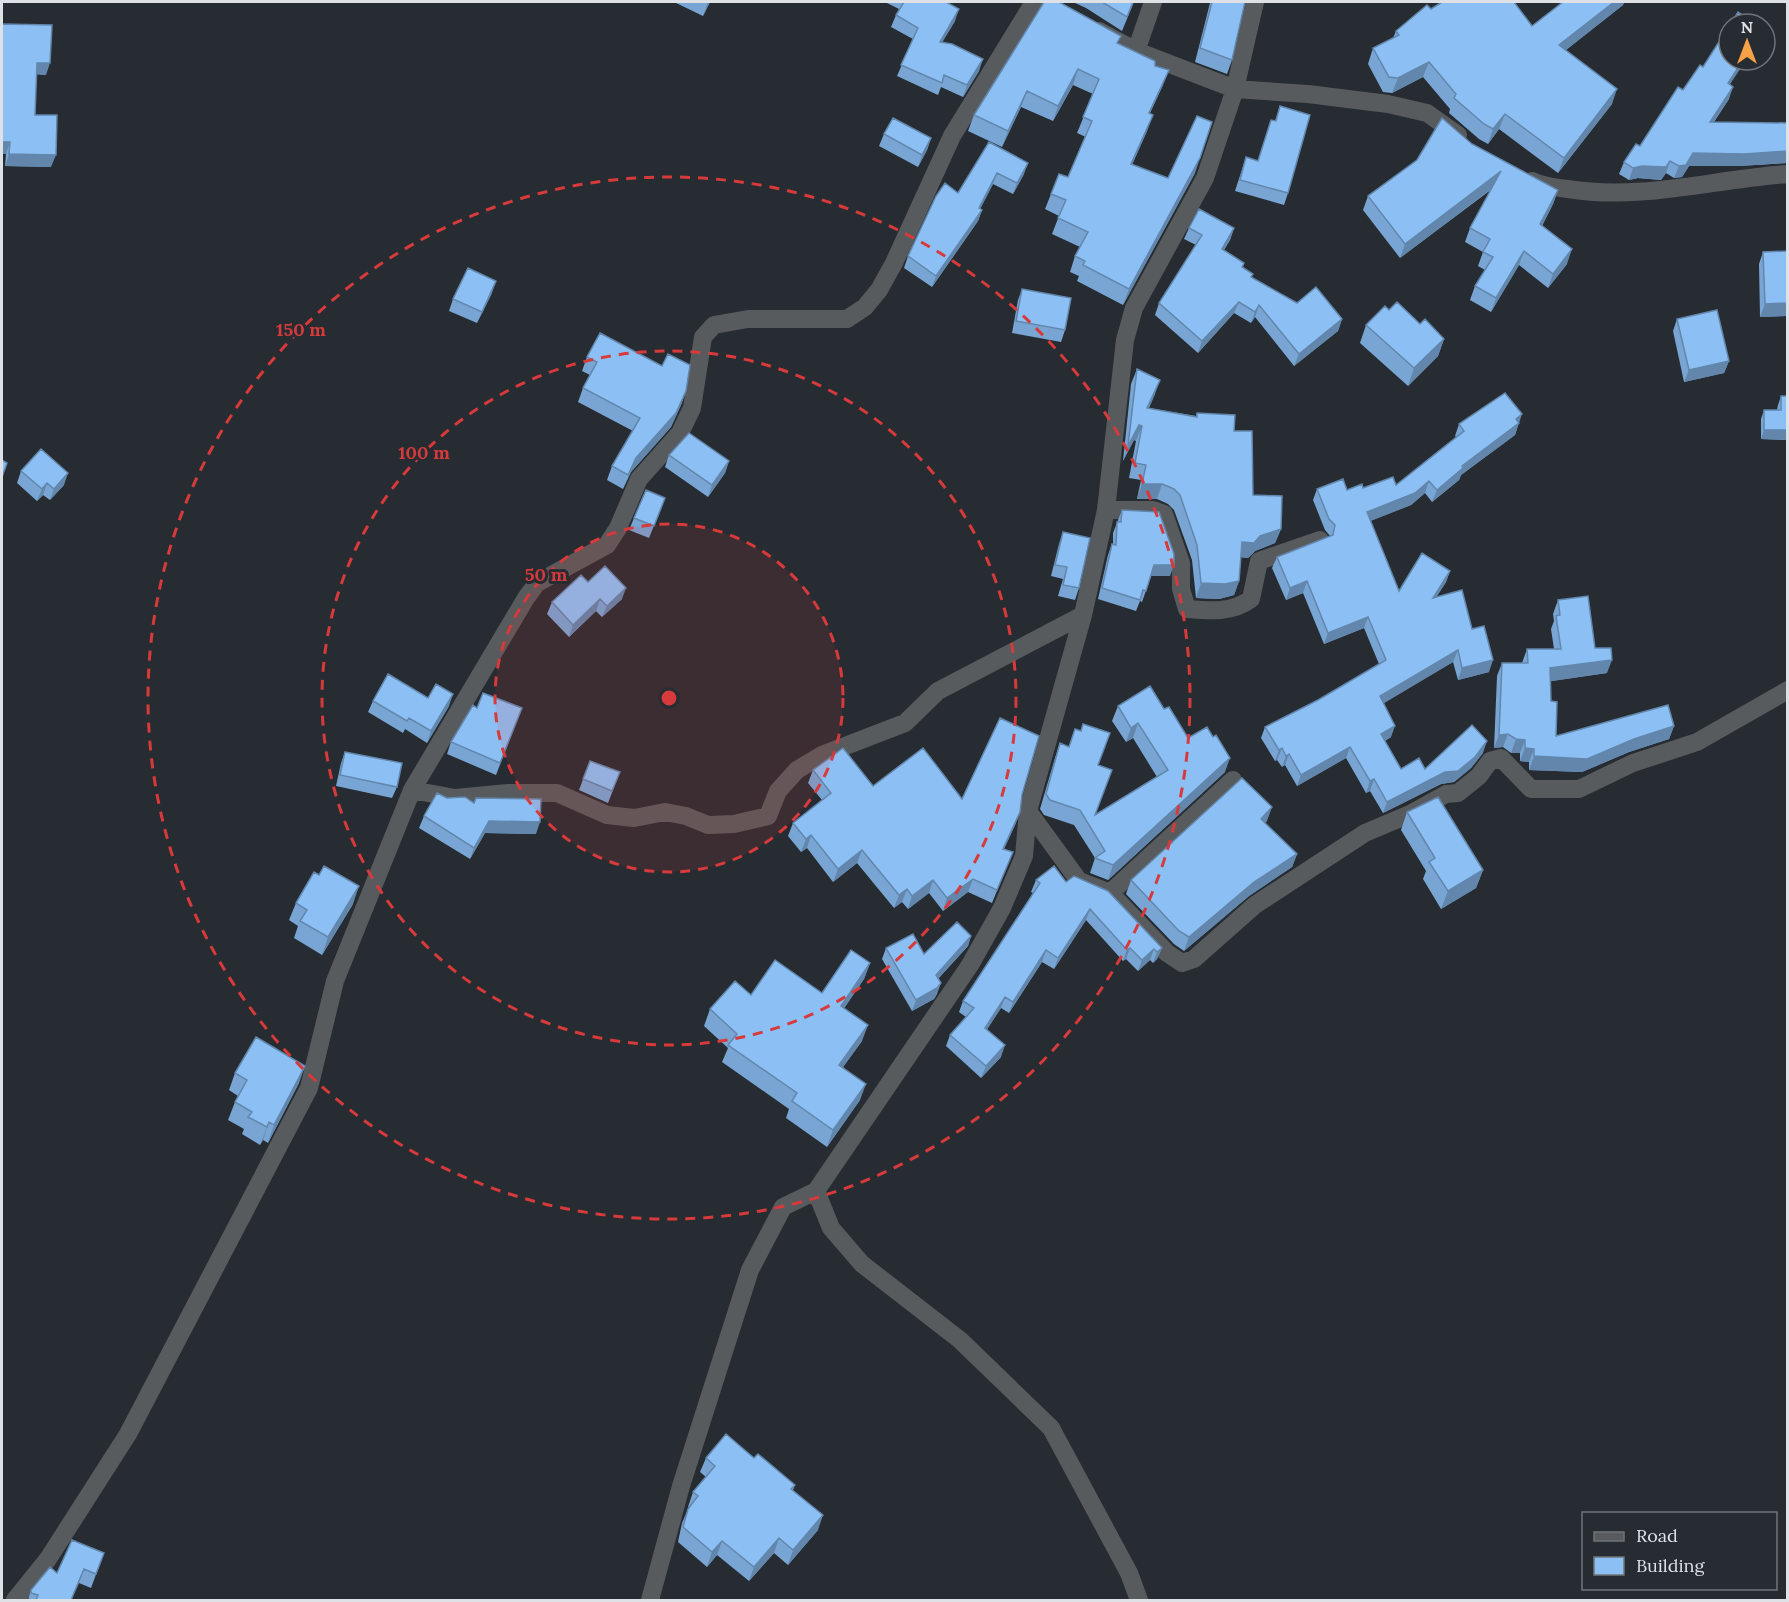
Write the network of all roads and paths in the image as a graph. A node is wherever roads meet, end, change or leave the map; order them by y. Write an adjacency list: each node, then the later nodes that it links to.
1 (1034, 2): 15 (street)
2 (1153, 2): 5 (street)
3 (1255, 2): 6 (street)
4 (1082, 18): 5 (street)
5 (1136, 51): 6 (street)
6 (1234, 89): 7 (street); 10 (street)
7 (1472, 148)
8 (1514, 171): 9 (street)
9 (1788, 174)
10 (1106, 510): 11 (street); 12 (street)
11 (1320, 540)
12 (1083, 615): 15 (street); 16 (street)
13 (1788, 690): 17 (street)
14 (1233, 780): 17 (street)
15 (412, 790): 19 (street)
16 (1028, 811): 17 (street); 18 (street)
17 (1110, 893)
18 (816, 1191): 20 (street); 21 (street)
19 (15, 1600)
20 (650, 1600)
21 (1139, 1600)

